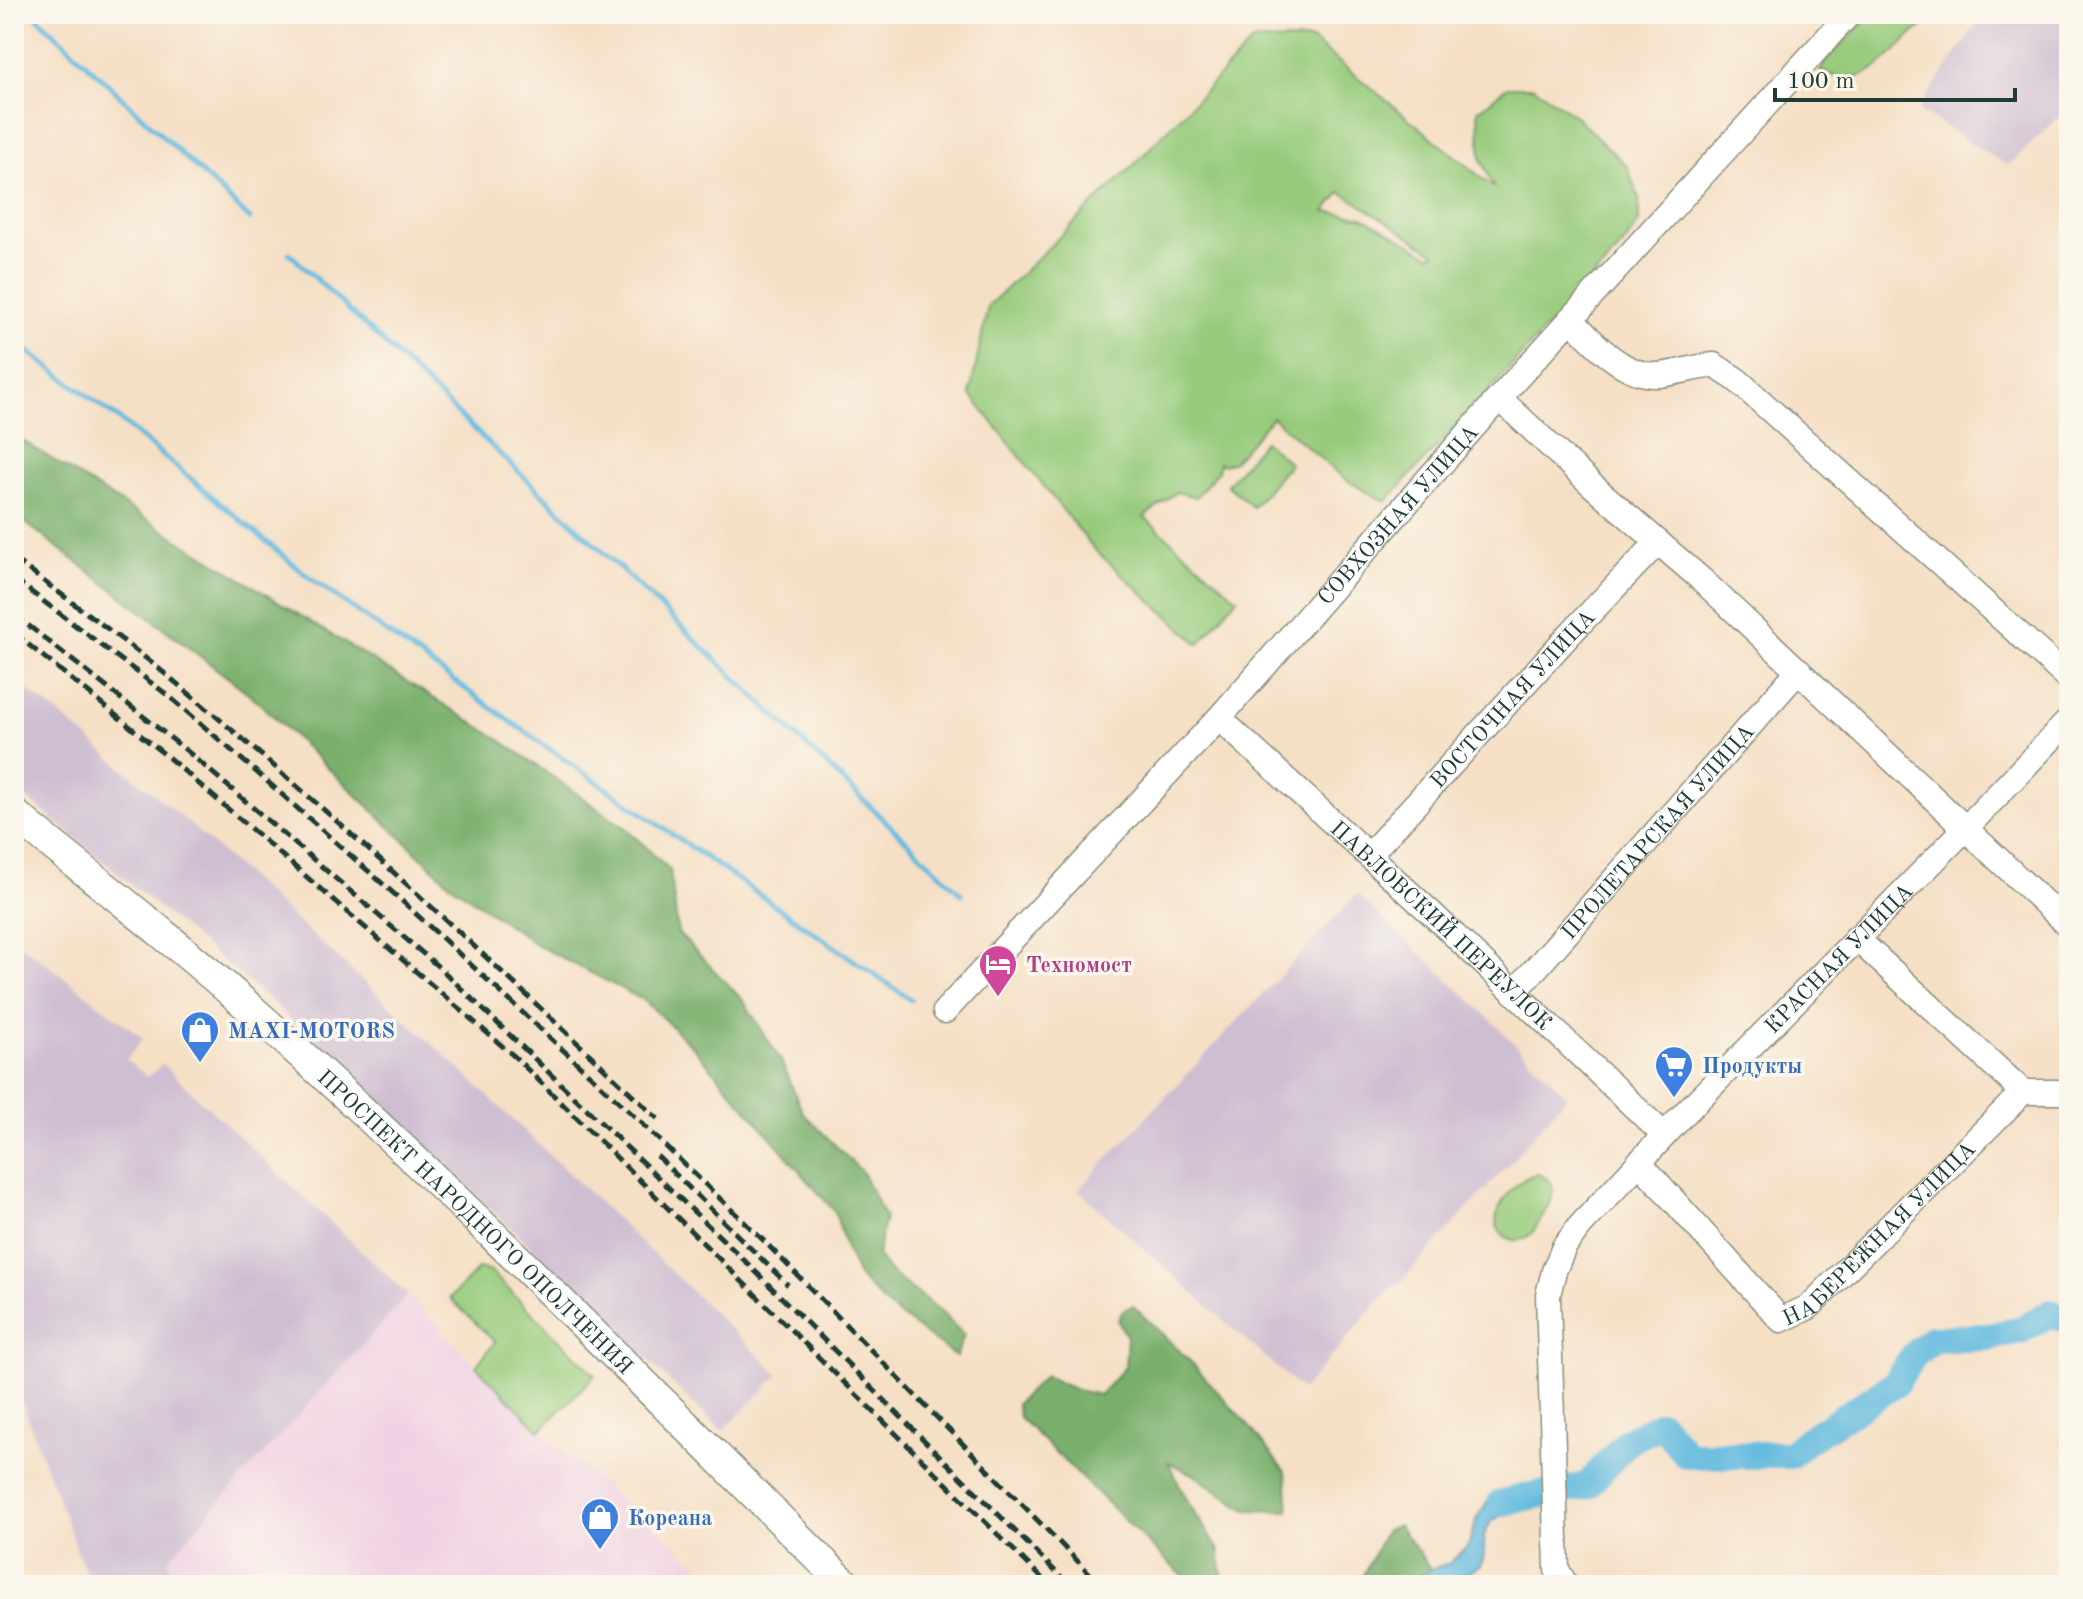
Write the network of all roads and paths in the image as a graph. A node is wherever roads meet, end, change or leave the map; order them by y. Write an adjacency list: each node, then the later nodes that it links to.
1 (1849, 14): 2 (street, СОВХОЗНАЯ УЛИЦА)
2 (1572, 320): 3 (street, СОВХОЗНАЯ УЛИЦА); 6 (street)
3 (1499, 398): 4 (street); 7 (street, СОВХОЗНАЯ УЛИЦА)
4 (1658, 542): 5 (street); 12 (street, ВОСТОЧНАЯ УЛИЦА)
5 (1799, 670): 10 (street); 15 (street, ПРОЛЕТАРСКАЯ УЛИЦА)
6 (2069, 679)
7 (1219, 718): 12 (street, ПАВЛОВСКИЙ ПЕРЕУЛОК); 16 (street, СОВХОЗНАЯ УЛИЦА)
8 (2069, 720): 10 (street, КРАСНАЯ УЛИЦА)
9 (14, 814): 22 (main road, ПРОСПЕКТ НАРОДНОГО ОПОЛЧЕНИЯ)
10 (1965, 829): 13 (street); 14 (street, КРАСНАЯ УЛИЦА)
11 (14, 836): 21 (main road, ПРОСПЕКТ НАРОДНОГО ОПОЛЧЕНИЯ)
12 (1369, 855): 15 (street, ПАВЛОВСКИЙ ПЕРЕУЛОК)
13 (2069, 926)
14 (1856, 938): 17 (street); 19 (street, КРАСНАЯ УЛИЦА)
15 (1514, 993): 19 (street, ПАВЛОВСКИЙ ПЕРЕУЛОК)
16 (945, 1011)
17 (2023, 1092): 18 (street); 20 (street, НАБЕРЕЖНАЯ УЛИЦА)
18 (2069, 1092)
19 (1664, 1135): 20 (street, КРАСНАЯ УЛИЦА)
20 (1639, 1162): 23 (street, КРАСНАЯ УЛИЦА)
21 (824, 1585)
22 (846, 1585)
23 (1566, 1585)

